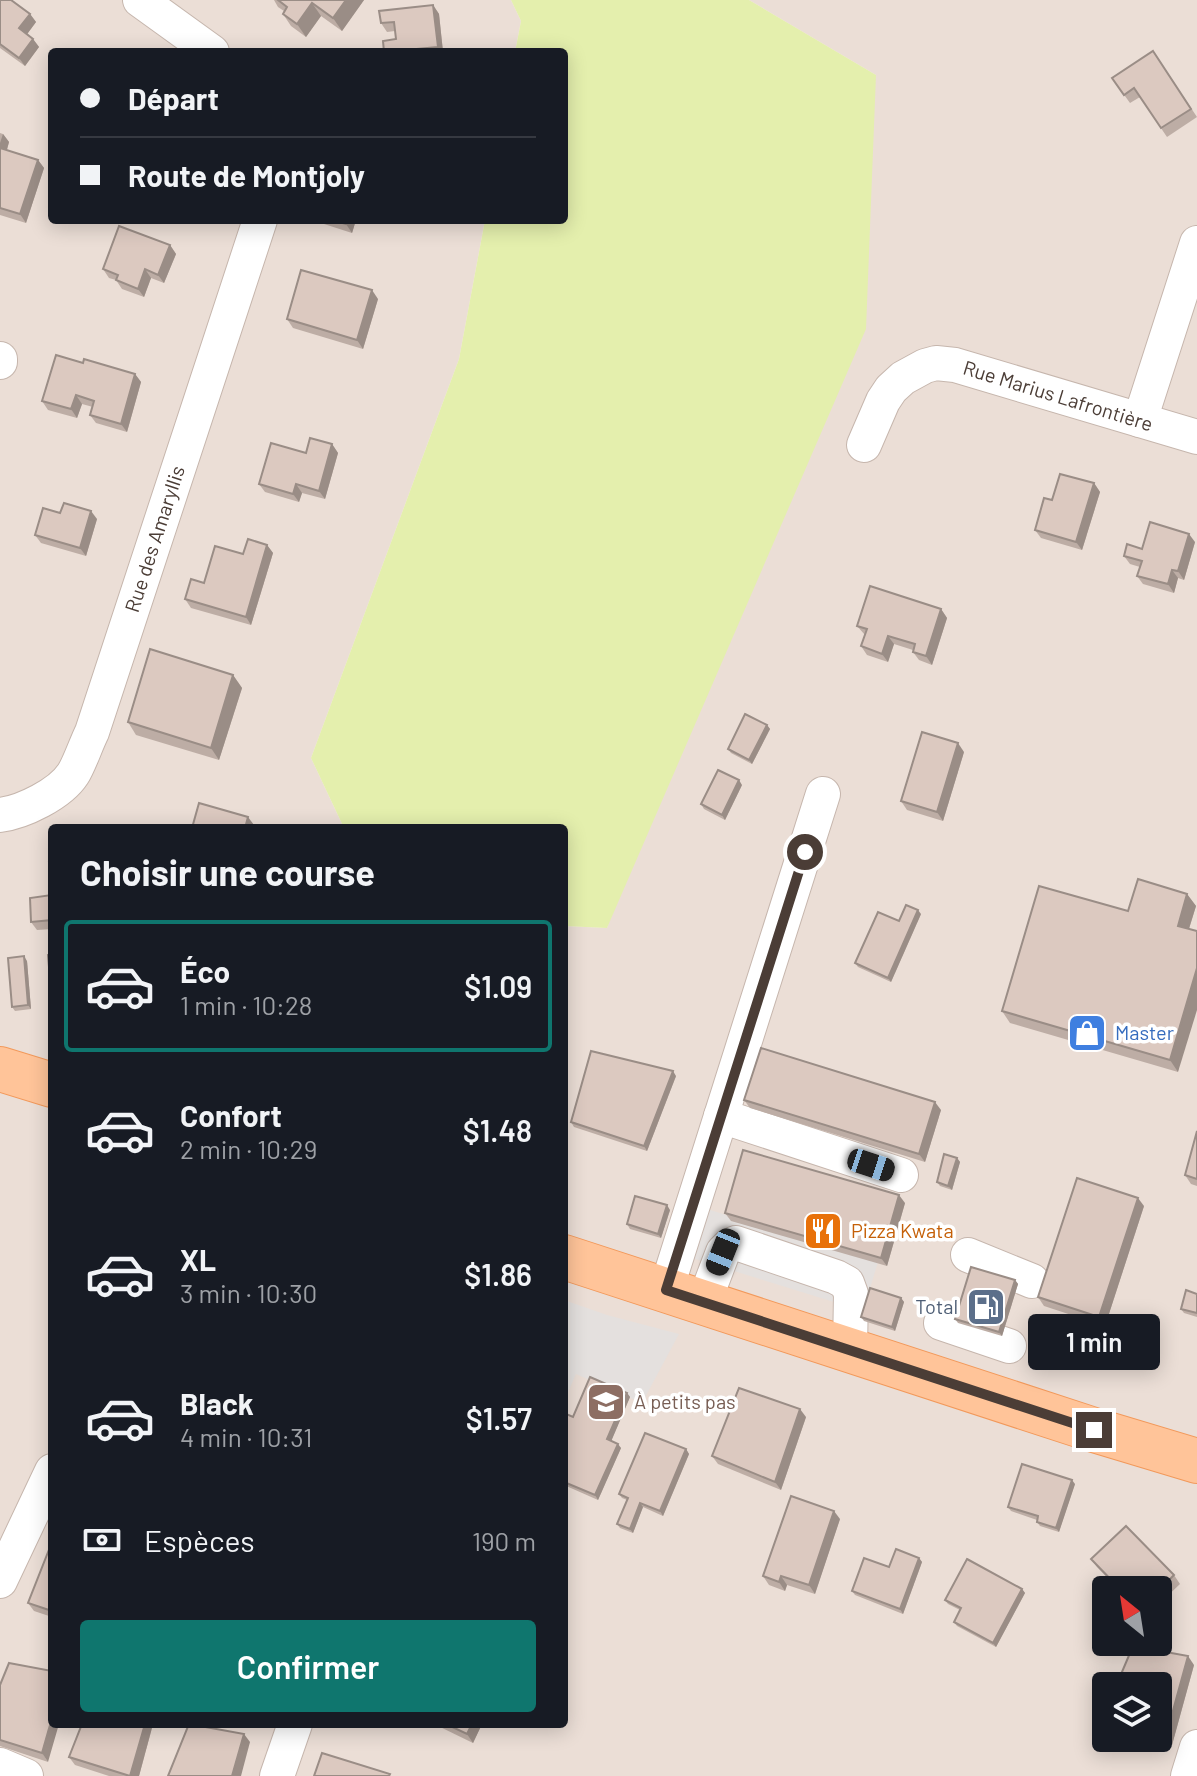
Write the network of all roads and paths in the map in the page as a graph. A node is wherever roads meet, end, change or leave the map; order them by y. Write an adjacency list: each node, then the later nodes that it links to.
1 (140, 0): 2 (street)
2 (206, 48)
3 (259, 224): 9 (street, Rue des Amaryllis)
4 (1197, 243): 5 (street)
5 (1140, 420): 6 (street, Rue Marius Lafrontière); 7 (street, Rue Marius Lafrontière)
6 (1197, 437)
7 (864, 445)
8 (823, 794): 12 (street)
9 (0, 815)
10 (0, 1069): 11 (main road)
11 (48, 1084)
12 (721, 1116): 13 (street); 17 (street)
13 (901, 1175)
14 (968, 1255): 16 (street)
15 (568, 1258): 17 (main road)
16 (1032, 1281)
17 (685, 1296): 20 (main road); 20 (street)
18 (941, 1323): 19 (street)
19 (1009, 1346)
20 (850, 1349): 21 (main road)
21 (1197, 1461)
22 (48, 1479): 23 (street)
23 (0, 1581)
24 (294, 1728): 28 (street)
25 (1197, 1747): 29 (street)
26 (0, 1765): 27 (street)
27 (26, 1776)
28 (277, 1776)
29 (1188, 1776)

